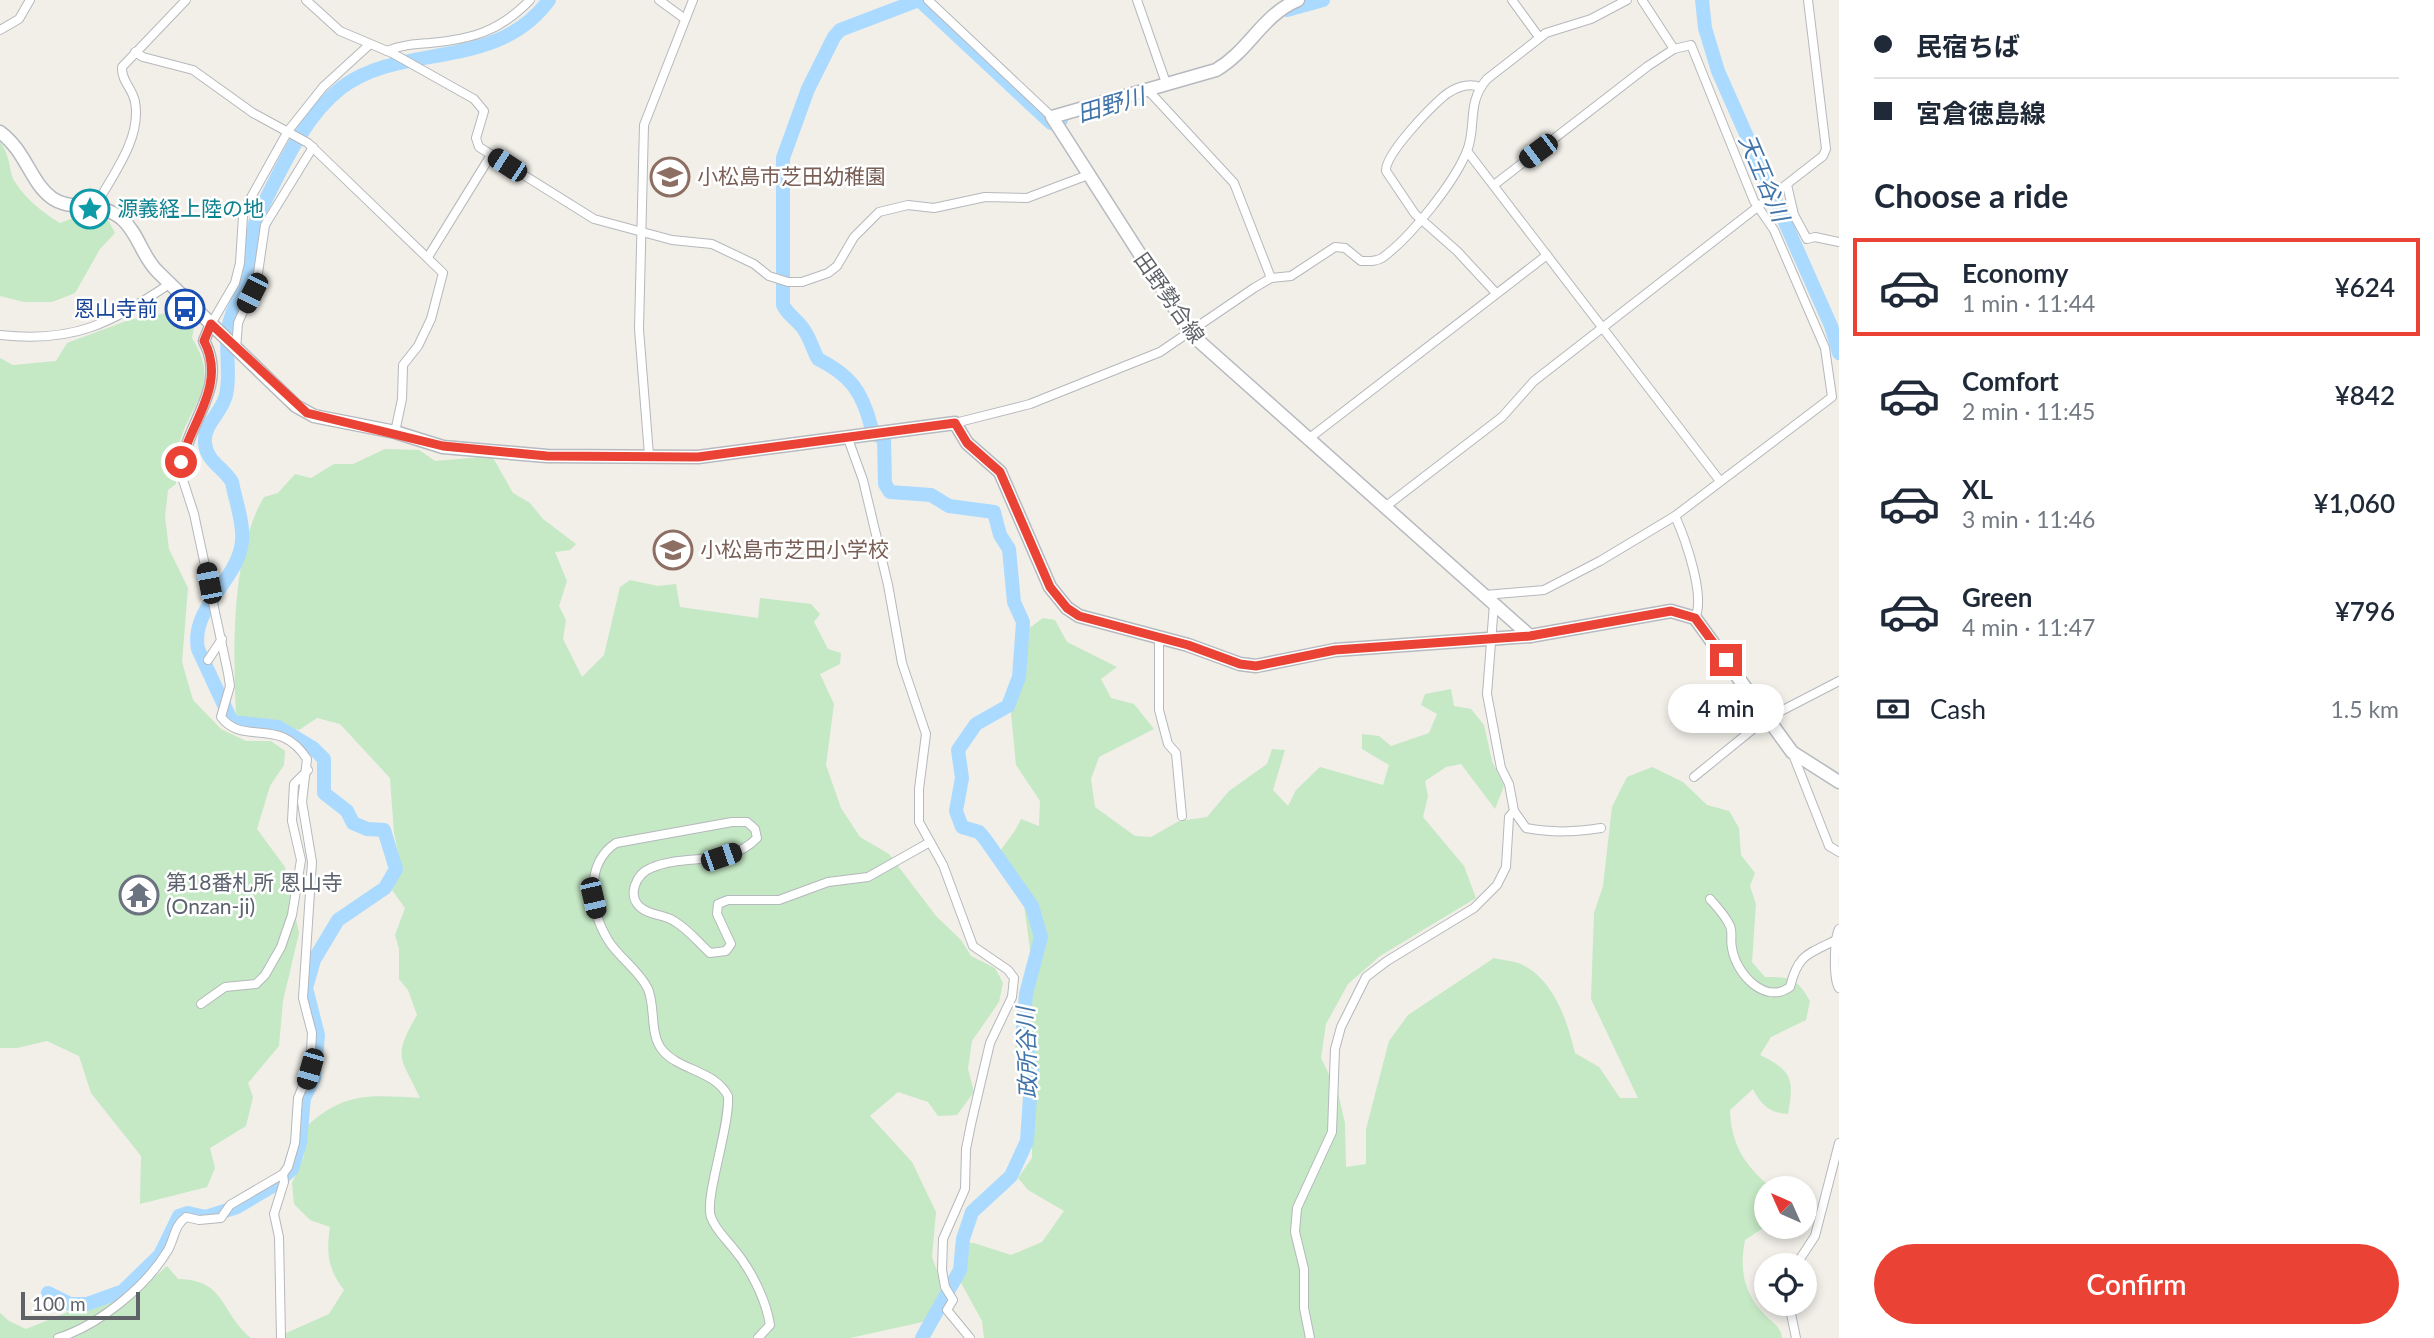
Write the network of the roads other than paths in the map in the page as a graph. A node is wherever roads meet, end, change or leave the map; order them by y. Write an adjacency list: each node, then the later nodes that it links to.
1 (30, 0): 15 (street)
2 (186, 0): 19 (street)
3 (306, 0): 17 (street)
4 (530, 0): 20 (street)
5 (659, 0): 14 (street)
6 (693, 0): 14 (street)
7 (1137, 0): 21 (street)
8 (1298, 0): 21 (main road)
9 (1512, 0): 16 (street)
10 (1627, 0): 16 (street)
11 (1642, 0): 18 (street)
12 (1808, 0): 32 (street)
13 (932, 1): 24 (street)
14 (685, 19): 36 (street)
15 (0, 30)
16 (1539, 37): 22 (street)
17 (369, 45): 20 (street); 26 (street)
18 (1674, 49): 31 (street); 34 (street)
19 (135, 52): 26 (street); 33 (street)
20 (389, 52): 29 (street)
21 (1166, 83): 23 (main road)
22 (1480, 87): 28 (street); 35 (street)
23 (1147, 91): 24 (main road); 40 (street)
24 (1052, 117): 30 (main road, 田野勢合線)
25 (0, 132): 33 (main road)
26 (290, 133): 27 (street); 44 (street)
27 (310, 145): 39 (street); 47 (street)
28 (1467, 151): 31 (street); 35 (street)
29 (491, 155): 36 (street); 39 (street)
30 (1087, 175): 36 (street); 45 (main road, 田野勢合線)
31 (1494, 185): 38 (street)
32 (1785, 186): 34 (street); 37 (street)
33 (96, 205): 41 (main road)
34 (1760, 206): 43 (street); 54 (street)
35 (1421, 220): 40 (street); 42 (street)
36 (641, 231): 52 (street)
37 (1839, 242)
38 (1547, 255): 42 (street); 43 (street)
39 (428, 257): 49 (street)
40 (1271, 278): 45 (street)
41 (171, 283): 44 (main road); 46 (street)
42 (1496, 293): 51 (street)
43 (1602, 327): 54 (street); 55 (street)
44 (215, 328): 47 (main road); 53 (street)
45 (1191, 334): 48 (street); 51 (main road, 田野勢合線)
46 (0, 335)
47 (234, 347): 49 (main road)
48 (955, 423): 50 (main road); 61 (main road)
49 (395, 432): 52 (main road)
50 (847, 436): 52 (main road); 73 (street)
51 (1307, 440): 55 (main road, 田野勢合線)
52 (649, 455)
53 (182, 477): 60 (street)
54 (1720, 481): 56 (street)
55 (1385, 506): 57 (main road, 田野勢合線)
56 (1675, 516): 57 (street); 58 (street)
57 (1490, 599): 59 (main road, 田野勢合線); 62 (street)
58 (1695, 618): 59 (main road); 65 (main road)
59 (1530, 636): 62 (main road)
60 (222, 639): 63 (street); 67 (street)
61 (1159, 639): 62 (main road); 71 (street)
62 (1489, 640): 70 (street)
63 (208, 660)
64 (1839, 681): 65 (street)
65 (1766, 719): 66 (main road); 68 (street)
66 (1792, 752): 69 (main road); 74 (street)
67 (308, 770): 79 (street); 81 (street)
68 (1693, 777)
69 (1839, 782)
70 (1514, 811): 72 (street); 88 (street)
71 (1182, 816)
72 (1601, 828)
73 (930, 842): 86 (street); 87 (street)
74 (1839, 852)
75 (1710, 899): 77 (street)
76 (1839, 929): 77 (street)
77 (1836, 940): 78 (street)
78 (1839, 988)
79 (201, 1004)
80 (1839, 1143): 82 (street)
81 (283, 1174): 84 (street); 85 (street)
82 (1804, 1253)
83 (1791, 1316): 89 (street)
84 (58, 1338)
85 (281, 1338)
86 (758, 1338)
87 (970, 1338)
88 (1310, 1338)
89 (1796, 1338)

